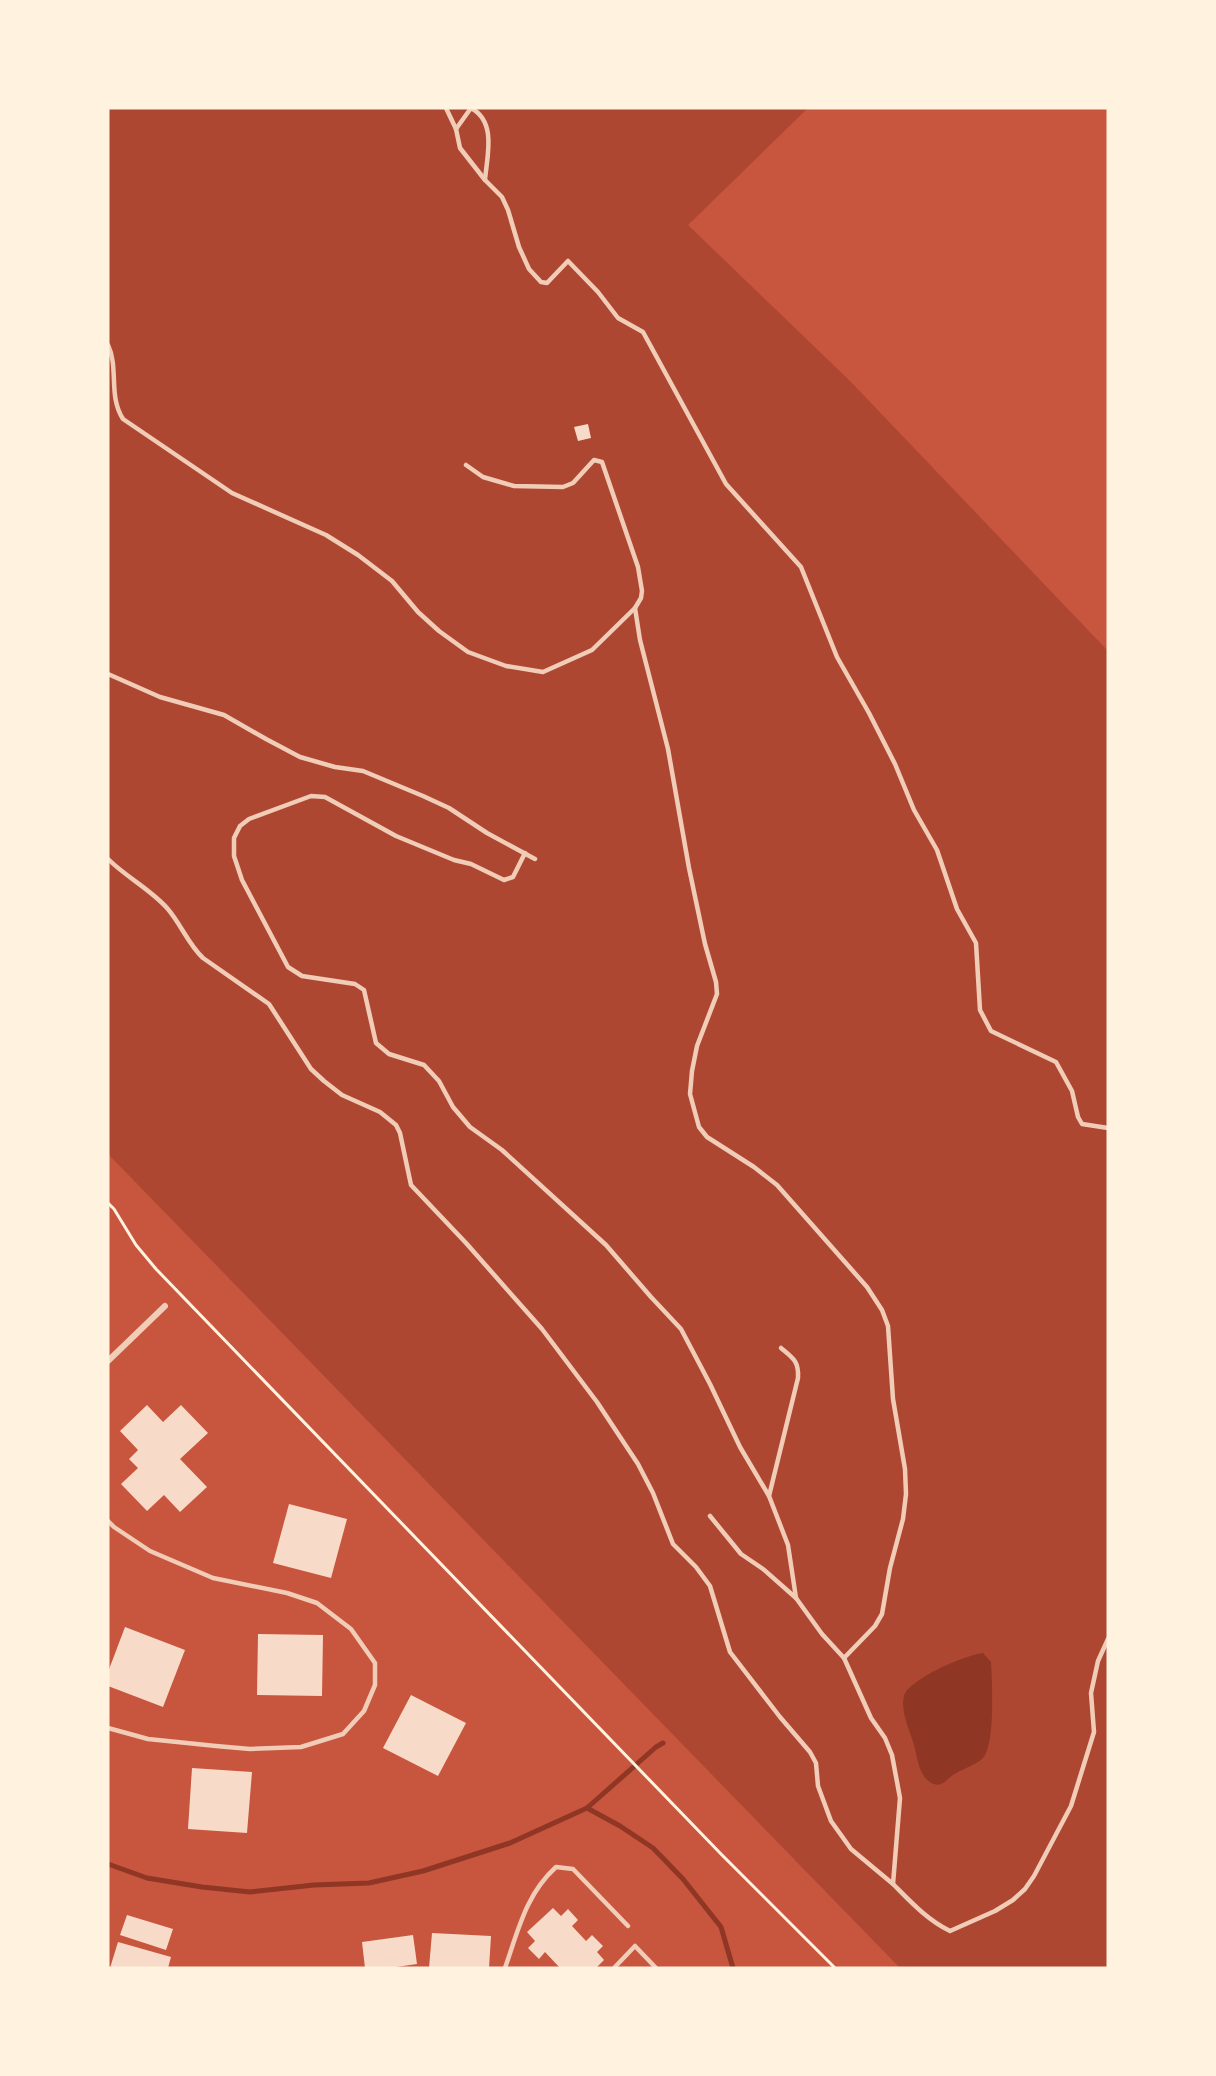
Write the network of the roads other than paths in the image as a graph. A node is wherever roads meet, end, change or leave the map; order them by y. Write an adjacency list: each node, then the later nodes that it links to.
1 (446, 108): 2 (lane)
2 (456, 129): 3 (lane); 3 (lane)
3 (485, 180): 11 (lane)
4 (108, 345): 6 (lane)
5 (466, 465): 6 (lane)
6 (635, 608): 20 (lane)
7 (108, 674): 8 (lane)
8 (525, 854): 10 (lane); 15 (lane)
9 (108, 859): 22 (lane)
10 (535, 860)
11 (1108, 1128)
12 (165, 1306): 14 (street)
13 (781, 1348): 15 (lane)
14 (108, 1361)
15 (769, 1496): 18 (lane)
16 (710, 1516): 18 (lane)
17 (108, 1521): 21 (lane)
18 (796, 1598): 20 (lane)
19 (1108, 1639): 22 (lane)
20 (844, 1659): 22 (lane)
21 (108, 1728)
22 (893, 1884)
23 (628, 1926): 24 (lane)
24 (505, 1968)
25 (614, 1968): 26 (lane)
26 (656, 1968)

